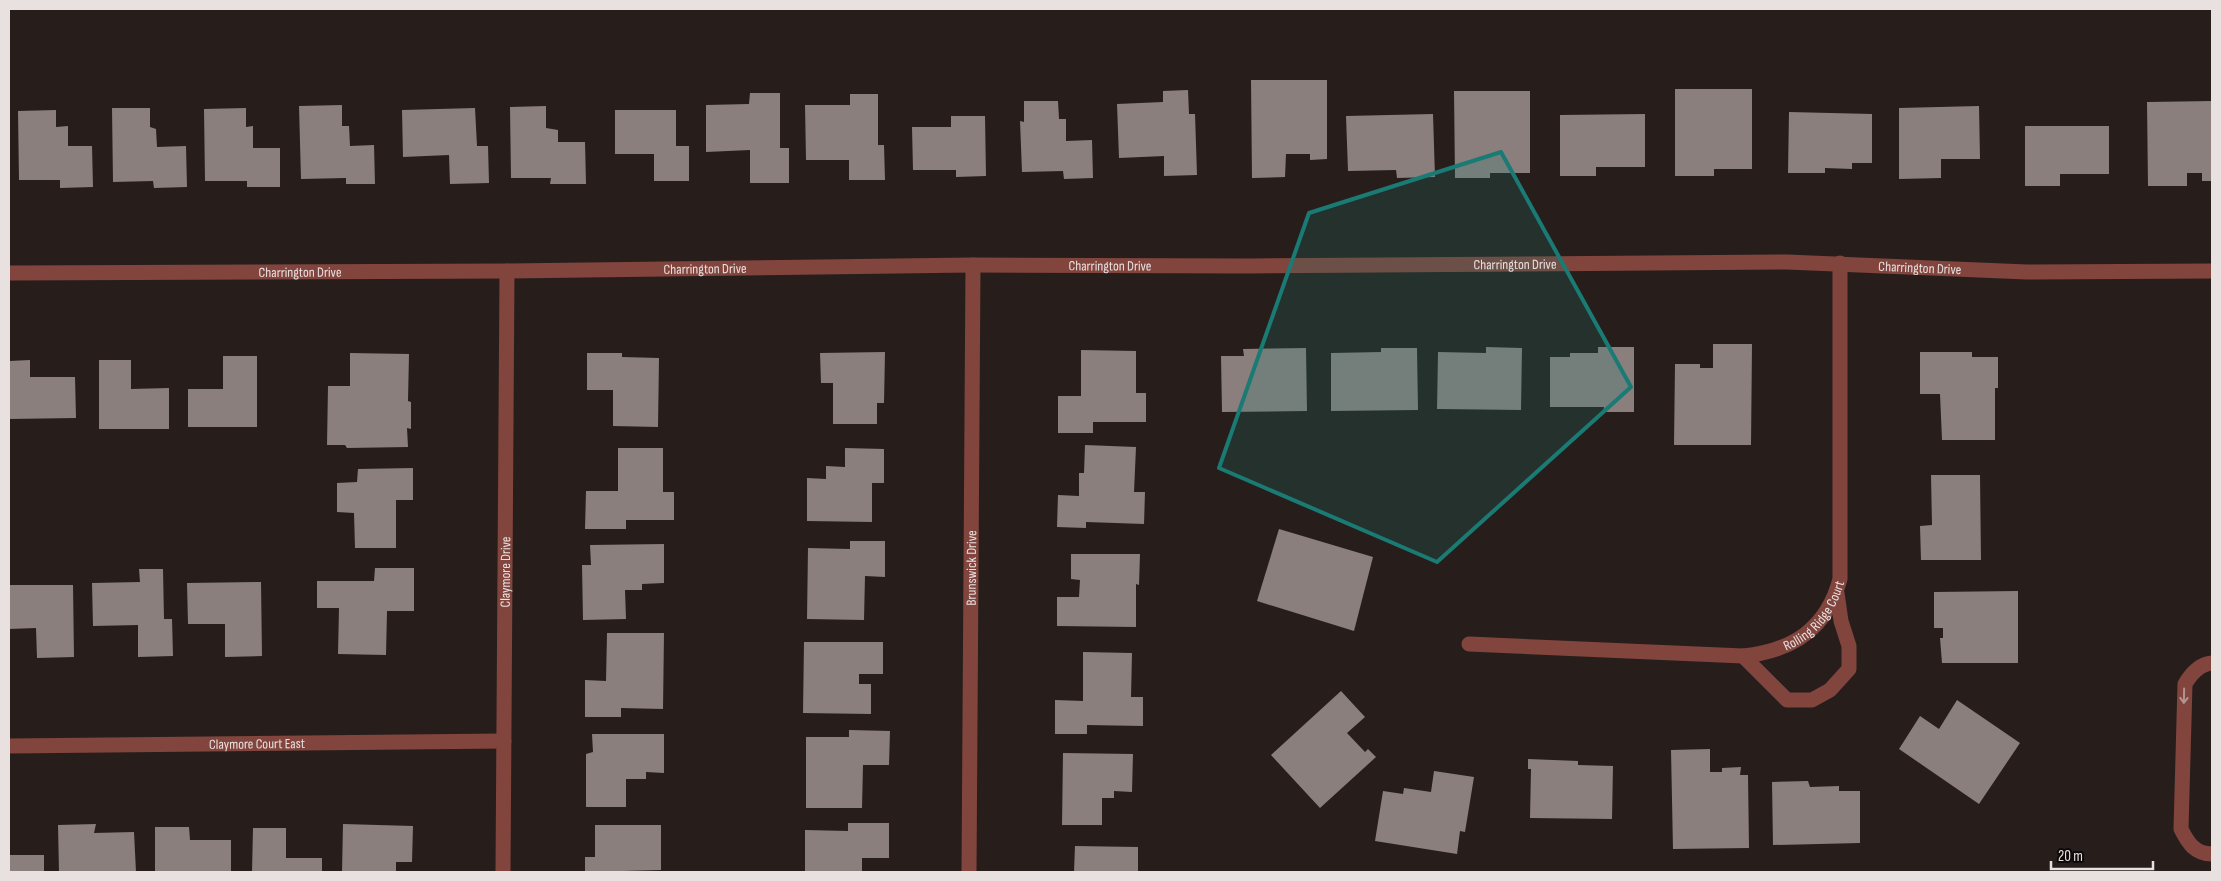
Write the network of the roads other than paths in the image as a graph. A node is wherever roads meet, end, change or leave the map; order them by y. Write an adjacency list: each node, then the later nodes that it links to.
1 (1840, 263): 2 (street, Charrington Drive); 4 (street, Charrington Drive); 6 (street, Rolling Ridge Court)
2 (973, 265): 3 (street, Charrington Drive); 14 (street, Brunswick Drive)
3 (507, 271): 5 (street, Charrington Drive); 10 (street, Claymore Drive)
4 (2212, 271)
5 (9, 273)
6 (1837, 593): 8 (street, Rolling Ridge Court); 8 (street)
7 (1469, 644): 8 (street, Rolling Ridge Court)
8 (1743, 656)
9 (2212, 664): 12 (street, one-way to 12)
10 (504, 741): 11 (street, Claymore Court East); 13 (street, Claymore Drive)
11 (9, 746)
12 (2212, 854)
13 (503, 872)
14 (969, 872)

